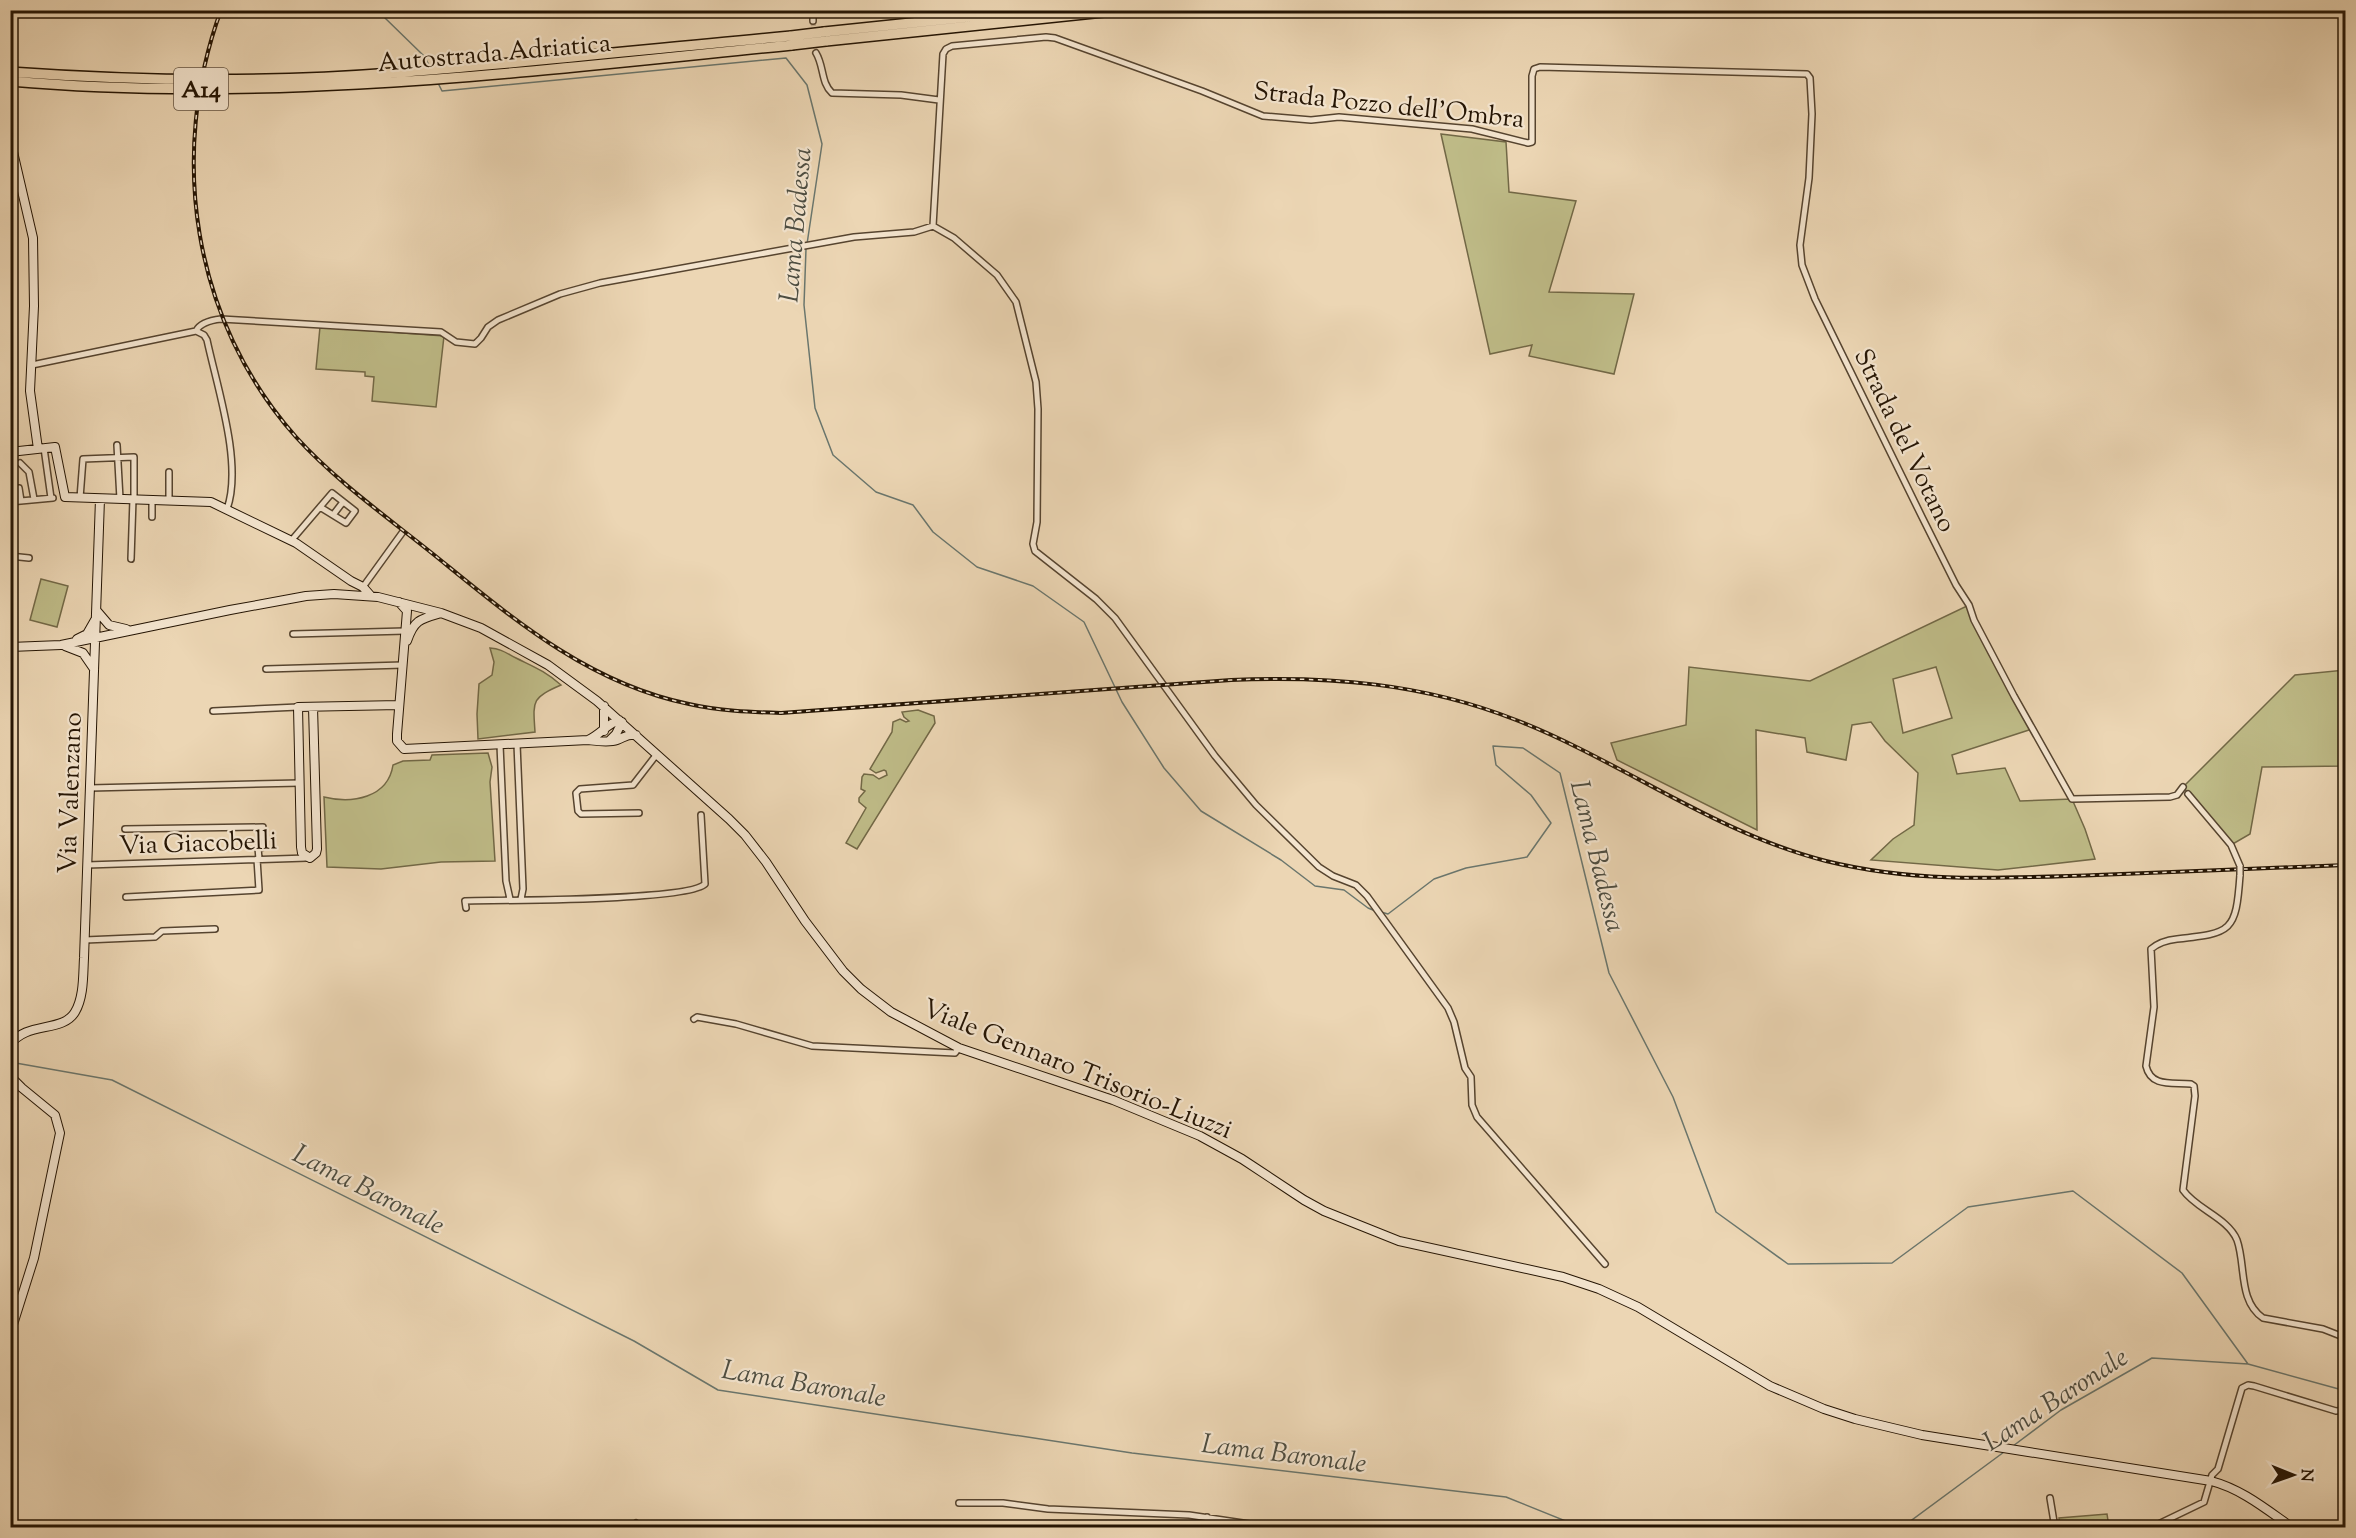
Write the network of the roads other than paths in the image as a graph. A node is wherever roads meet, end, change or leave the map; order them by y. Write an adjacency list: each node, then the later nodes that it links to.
1 (818, 10): 4 (street)
2 (1036, 10): 5 (highway, Autostrada Adriatica / A14)
3 (1123, 10): 5 (highway, Autostrada Adriatica / A14)
4 (813, 21)
5 (825, 37): 9 (highway, Autostrada Adriatica / A14, bridge)
6 (816, 53): 11 (street)
7 (10, 72): 9 (highway, Autostrada Adriatica / A14)
8 (1807, 74): 11 (street, Strada Pozzo dell'Ombra); 77 (street, Strada del Votano)
9 (392, 78): 10 (highway, Autostrada Adriatica / A14)
10 (10, 81)
11 (939, 100): 13 (street, Strada Pozzo dell'Ombra)
12 (10, 139): 15 (main road)
13 (933, 226): 14 (street); 96 (street)
14 (196, 331): 15 (street); 34 (street)
15 (32, 365): 17 (main road)
16 (117, 445): 19 (street)
17 (41, 448): 18 (main road); 24 (main road); 25 (street)
18 (10, 452)
19 (117, 457): 24 (street); 27 (street); 28 (street)
20 (20, 463): 25 (street)
21 (169, 472): 30 (street)
22 (19, 488): 31 (street)
23 (10, 489): 31 (street)
24 (80, 498): 26 (main road)
25 (34, 499): 31 (street)
26 (100, 499): 27 (main road); 49 (main road, Via Valenzano)
27 (120, 499): 28 (main road)
28 (134, 499): 29 (main road); 44 (street)
29 (152, 500): 30 (main road); 38 (street)
30 (169, 500): 34 (main road)
31 (16, 502): 35 (street)
32 (344, 502): 33 (street); 37 (street); 37 (street)
33 (320, 507): 37 (street); 41 (street)
34 (226, 509): 41 (main road)
35 (11, 513): 36 (street); 39 (street)
36 (21, 514)
37 (333, 515)
38 (152, 517)
39 (10, 520)
40 (402, 533): 45 (street)
41 (291, 541): 45 (main road)
42 (10, 556): 43 (street)
43 (29, 558)
44 (130, 559)
45 (363, 587): 46 (main road)
46 (370, 595): 47 (main road, Viale Gennaro Trisorio-Liuzzi); 53 (main road, Viale Gennaro Trisorio-Liuzzi)
47 (399, 602): 48 (main road, Viale Gennaro Trisorio-Liuzzi); 51 (main road)
48 (423, 608): 50 (main road, Viale Gennaro Trisorio-Liuzzi); 51 (main road); 52 (main road)
49 (97, 610): 53 (main road); 56 (main road, Via Valenzano); 57 (main road)
50 (441, 613): 52 (main road); 64 (main road, Viale Gennaro Trisorio-Liuzzi)
51 (406, 615): 54 (main road)
52 (420, 619): 58 (main road)
53 (133, 630): 56 (main road, Viale Gennaro Trisorio-Liuzzi); 62 (main road)
54 (405, 631): 55 (street); 58 (main road)
55 (293, 634)
56 (96, 638): 57 (main road, Viale Gennaro Trisorio-Liuzzi); 62 (main road, Via Valenzano)
57 (61, 645): 59 (main road, Viale Gennaro Trisorio-Liuzzi); 62 (main road)
58 (405, 645): 60 (main road)
59 (10, 647)
60 (404, 665): 61 (street); 63 (main road)
61 (266, 669)
62 (94, 670): 78 (main road, Via Valenzano)
63 (399, 705): 66 (main road); 74 (main road)
64 (604, 706): 68 (main road, Viale Gennaro Trisorio-Liuzzi); 69 (main road)
65 (298, 707): 66 (main road); 67 (street); 76 (main road)
66 (313, 707): 83 (main road)
67 (213, 711)
68 (620, 721): 69 (main road); 70 (main road, Viale Gennaro Trisorio-Liuzzi); 72 (main road)
69 (604, 731): 71 (main road)
70 (636, 735): 72 (main road); 75 (main road, Viale Gennaro Trisorio-Liuzzi)
71 (588, 740): 72 (main road); 73 (main road)
72 (609, 741)
73 (517, 744): 74 (main road); 88 (street)
74 (500, 745): 87 (street)
75 (657, 754): 80 (street); 94 (main road, Viale Gennaro Trisorio-Liuzzi)
76 (300, 783): 78 (street); 83 (main road)
77 (2183, 787)
78 (90, 788): 85 (main road, Via Valenzano)
79 (2188, 794): 98 (street, bridge)
80 (639, 813)
81 (701, 815): 88 (street)
82 (125, 829): 84 (street)
83 (310, 858): 84 (street, Via Giacobelli)
84 (258, 859): 85 (street, Via Giacobelli); 86 (street)
85 (87, 866): 91 (main road, Via Valenzano)
86 (126, 897)
87 (510, 899): 88 (street); 89 (street)
88 (521, 899)
89 (466, 908)
90 (215, 928): 91 (street)
91 (85, 940): 93 (main road, Via Valenzano)
92 (694, 1019): 94 (street)
93 (10, 1045)
94 (959, 1047): 100 (main road, Viale Gennaro Trisorio-Liuzzi)
95 (10, 1076): 97 (main road)
96 (1605, 1264)
97 (10, 1334)
98 (2346, 1338)
99 (2346, 1410): 100 (street)
100 (2211, 1481): 109 (street); 110 (main road, Viale Gennaro Trisorio-Liuzzi)
101 (2050, 1498): 108 (street)
102 (959, 1503): 103 (street)
103 (1207, 1517): 106 (street); 107 (street)
104 (636, 1523): 105 (street)
105 (642, 1527)
106 (1207, 1527)
107 (1277, 1527)
108 (2055, 1527)
109 (2150, 1527)
110 (2293, 1527)

